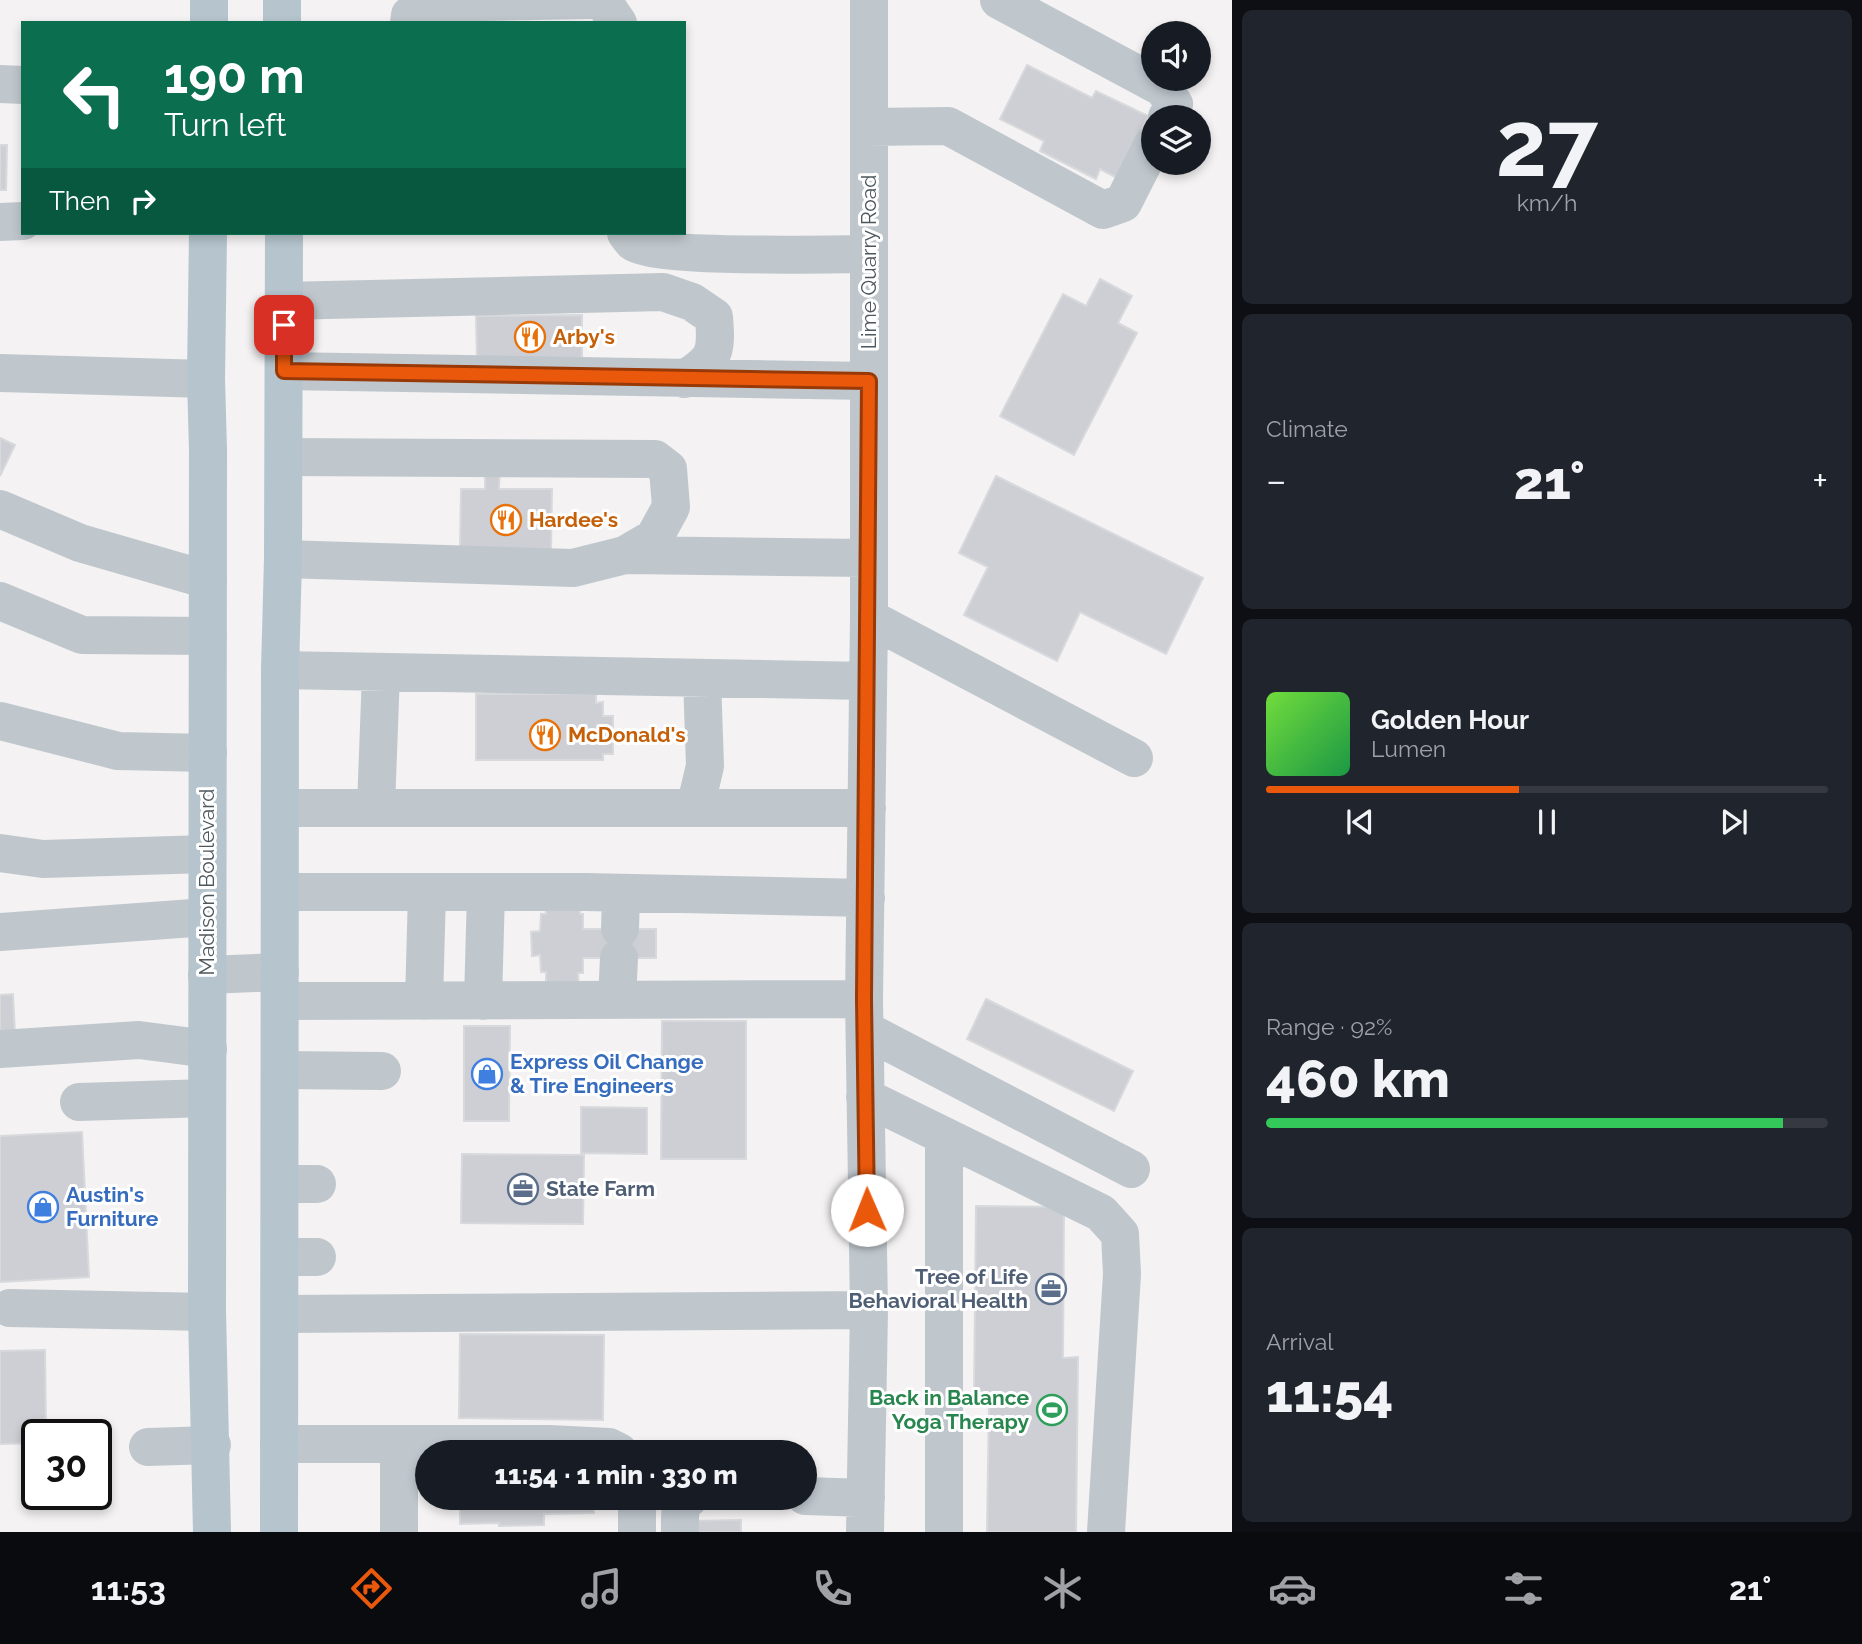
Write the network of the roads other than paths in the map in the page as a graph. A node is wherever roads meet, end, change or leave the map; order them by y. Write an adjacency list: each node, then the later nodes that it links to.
1 (209, 0): 7 (main road)
2 (282, 0): 8 (main road)
3 (589, 0): 9 (street)
4 (602, 0): 10 (street)
5 (869, 0): 14 (street, Lime Quarry Road)
6 (999, 0): 13 (street)
7 (209, 21)
8 (282, 21)
9 (410, 21)
10 (617, 21)
11 (0, 84): 12 (street)
12 (21, 85)
13 (1173, 105)
14 (869, 127): 15 (street); 21 (street, Lime Quarry Road)
15 (1141, 168)
16 (21, 221): 17 (street)
17 (0, 222)
18 (208, 235): 25 (main road, Madison Boulevard)
19 (284, 235): 22 (main road)
20 (628, 235): 21 (street)
21 (869, 254): 27 (street, Lime Quarry Road)
22 (284, 301): 23 (main road); 26 (street)
23 (284, 371): 26 (street); 28 (main road)
24 (0, 373): 25 (street)
25 (206, 379): 33 (main road, Madison Boulevard)
26 (684, 379): 27 (street)
27 (869, 381): 31 (street, Lime Quarry Road)
28 (284, 457): 30 (street); 32 (main road)
29 (0, 509): 33 (street)
30 (625, 555): 31 (street); 32 (street)
31 (867, 558): 35 (street, Lime Quarry Road)
32 (283, 559): 37 (main road)
33 (208, 580): 36 (main road, Madison Boulevard)
34 (0, 601): 36 (street)
35 (869, 618): 40 (street, Lime Quarry Road); 43 (street)
36 (208, 636): 42 (main road, Madison Boulevard)
37 (280, 670): 38 (street); 45 (main road)
38 (381, 673): 39 (street); 44 (street)
39 (702, 678): 40 (street); 46 (street)
40 (868, 681): 47 (street, Lime Quarry Road)
41 (0, 721): 42 (street)
42 (208, 753): 49 (main road, Madison Boulevard)
43 (1134, 758)
44 (376, 807): 45 (street); 46 (street)
45 (280, 808): 50 (main road)
46 (695, 808): 47 (street)
47 (867, 808): 53 (street, Lime Quarry Road)
48 (0, 853): 49 (street)
49 (207, 854): 54 (main road, Madison Boulevard)
50 (279, 892): 51 (street); 58 (main road)
51 (427, 892): 52 (street); 60 (street)
52 (486, 892): 55 (street); 61 (street)
53 (866, 898): 55 (street); 62 (street, Lime Quarry Road)
54 (207, 917): 56 (street); 57 (main road, Madison Boulevard)
55 (620, 926): 59 (street)
56 (0, 932)
57 (207, 975): 58 (street); 64 (main road, Madison Boulevard)
58 (280, 986): 60 (street); 65 (main road)
59 (617, 1000): 61 (street); 62 (street)
60 (424, 1001): 61 (street)
61 (483, 1001)
62 (865, 1014): 67 (street, Lime Quarry Road); 71 (street)
63 (0, 1049): 64 (street)
64 (208, 1049): 68 (main road, Madison Boulevard)
65 (279, 1070): 66 (street); 75 (main road)
66 (382, 1071)
67 (865, 1097): 70 (street); 73 (street, Lime Quarry Road)
68 (207, 1098): 69 (street); 74 (main road, Madison Boulevard)
69 (79, 1102)
70 (944, 1136): 90 (street); 91 (street)
71 (1131, 1169)
72 (9, 1308): 74 (street)
73 (869, 1310): 75 (street); 84 (street, Lime Quarry Road)
74 (207, 1312): 79 (main road, Madison Boulevard)
75 (280, 1314): 76 (main road)
76 (279, 1444): 77 (street); 86 (main road)
77 (399, 1444): 78 (street); 87 (street)
78 (415, 1444)
79 (212, 1445): 80 (street); 85 (main road, Madison Boulevard)
80 (148, 1447)
81 (817, 1500): 84 (street)
82 (637, 1510): 88 (street)
83 (681, 1510): 89 (street)
84 (865, 1515)
85 (212, 1532)
86 (279, 1532)
87 (399, 1532)
88 (637, 1532)
89 (680, 1532)
90 (944, 1532)
91 (1106, 1532)

